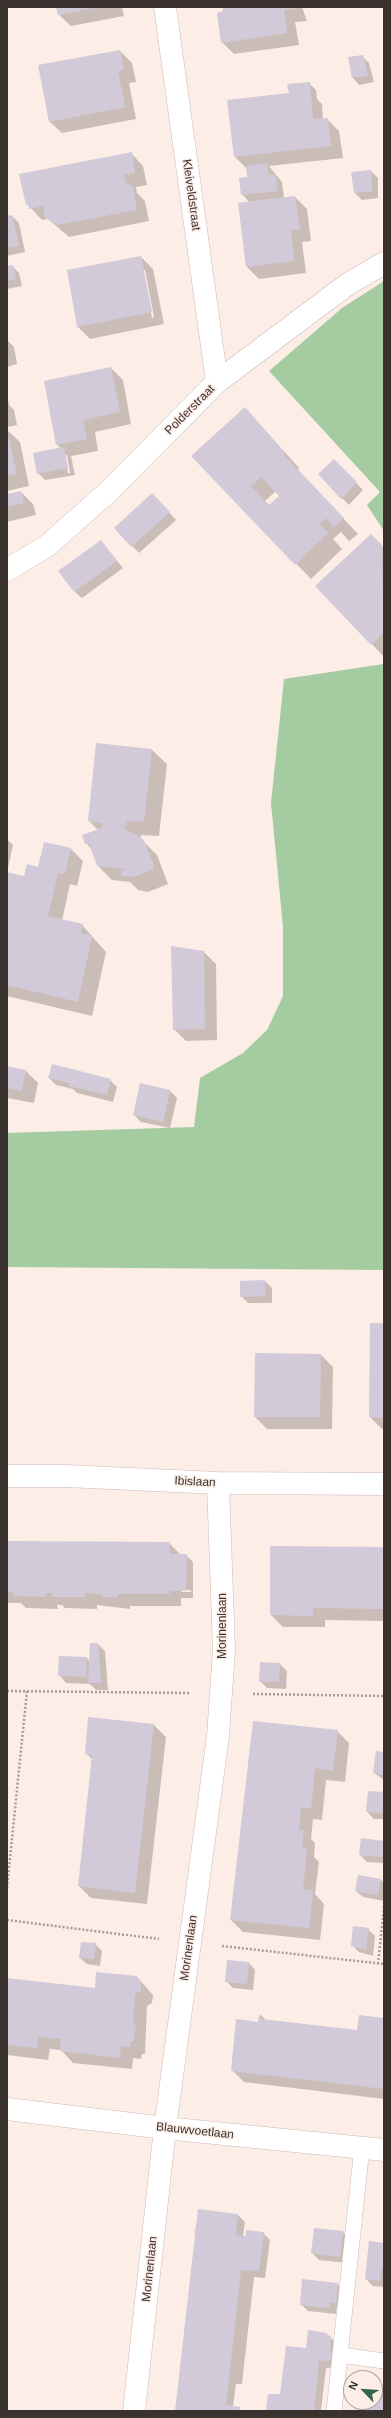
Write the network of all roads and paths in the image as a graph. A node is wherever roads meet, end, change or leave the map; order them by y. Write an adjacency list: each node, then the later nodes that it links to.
1 (165, 7): 3 (street, Kleiveldstraat)
2 (384, 263): 3 (street, Polderstraat)
3 (217, 382): 4 (street, Polderstraat)
4 (7, 570)
5 (7, 1476): 6 (street, Ibislaan)
6 (218, 1483): 7 (street, Ibislaan); 13 (street, Morinenlaan)
7 (384, 1484)
8 (27, 1691): 9 (path)
9 (7, 1888)
10 (384, 1908): 11 (path)
11 (378, 1964)
12 (7, 2109): 13 (street, Blauwvoetlaan)
13 (165, 2128): 14 (street, Blauwvoetlaan); 18 (street, Morinenlaan)
14 (362, 2147): 15 (street, Blauwvoetlaan); 16 (lane)
15 (384, 2150)
16 (340, 2356): 17 (lane); 19 (lane)
17 (384, 2361)
18 (134, 2411)
19 (334, 2411)

